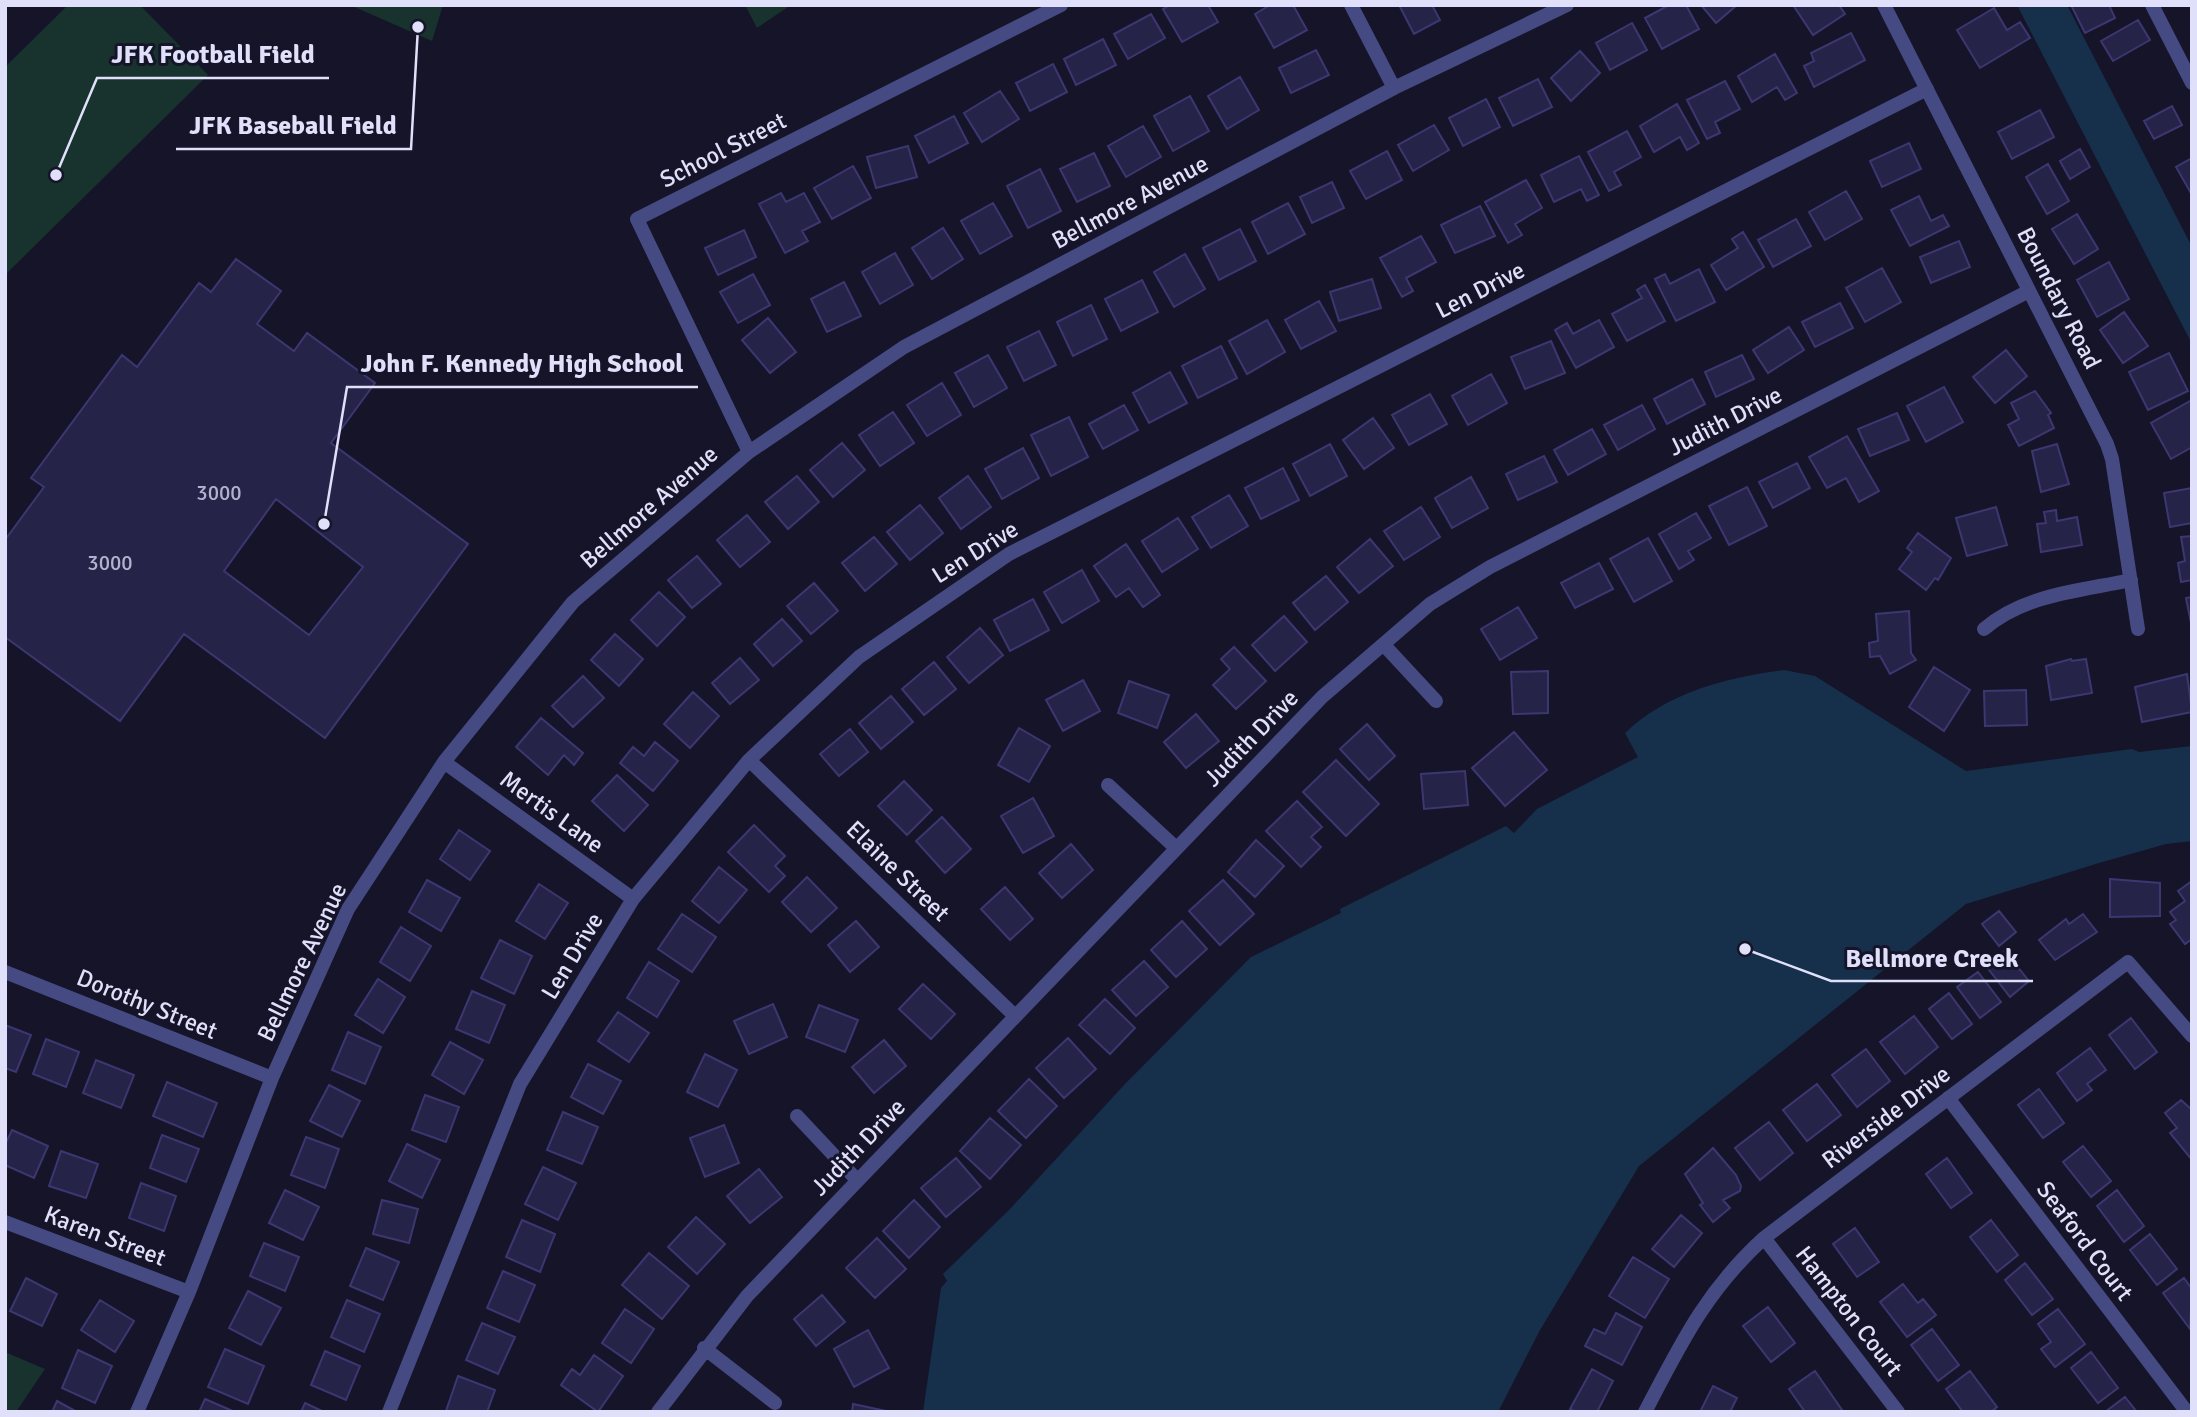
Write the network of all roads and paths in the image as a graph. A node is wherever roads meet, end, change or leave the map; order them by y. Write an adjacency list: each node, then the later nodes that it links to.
1 (1061, 5): 10 (street, School Street)
2 (1350, 5): 7 (street)
3 (1567, 5): 7 (street, Bellmore Avenue)
4 (1884, 5): 8 (street, Boundary Road)
5 (2152, 5): 6 (street)
6 (2192, 83)
7 (1394, 88): 10 (street, Bellmore Avenue)
8 (1927, 89): 9 (street, Boundary Road); 16 (street, Len Drive)
9 (2029, 291): 11 (street, Boundary Road); 14 (street, Judith Drive)
10 (749, 452): 17 (street, Bellmore Avenue)
11 (2131, 580): 12 (street); 13 (street, Boundary Road)
12 (1984, 629)
13 (2138, 629)
14 (1384, 645): 15 (street); 19 (street, Judith Drive)
15 (1436, 701)
16 (749, 760): 20 (street, Len Drive); 22 (street, Elaine Street)
17 (444, 762): 20 (street, Mertis Lane); 24 (street, Bellmore Avenue)
18 (1108, 785): 19 (street)
19 (1176, 848): 22 (street, Judith Drive)
20 (634, 899): 34 (street, Len Drive)
21 (5, 972): 24 (street, Dorothy Street)
22 (1015, 1016): 27 (street, Judith Drive)
23 (2192, 1036): 25 (street, Riverside Drive)
24 (272, 1079): 30 (street, Bellmore Avenue)
25 (1948, 1098): 29 (street, Riverside Drive); 38 (street, Seaford Court)
26 (797, 1116): 27 (street)
27 (857, 1180): 31 (street, Judith Drive)
28 (5, 1222): 30 (street, Karen Street)
29 (1764, 1238): 36 (street, Riverside Drive); 37 (street, Hampton Court)
30 (189, 1292): 33 (street, Bellmore Avenue)
31 (704, 1348): 32 (street); 35 (street, Judith Drive)
32 (775, 1403)
33 (137, 1412)
34 (389, 1412)
35 (658, 1412)
36 (1645, 1412)
37 (1898, 1412)
38 (2187, 1412)

